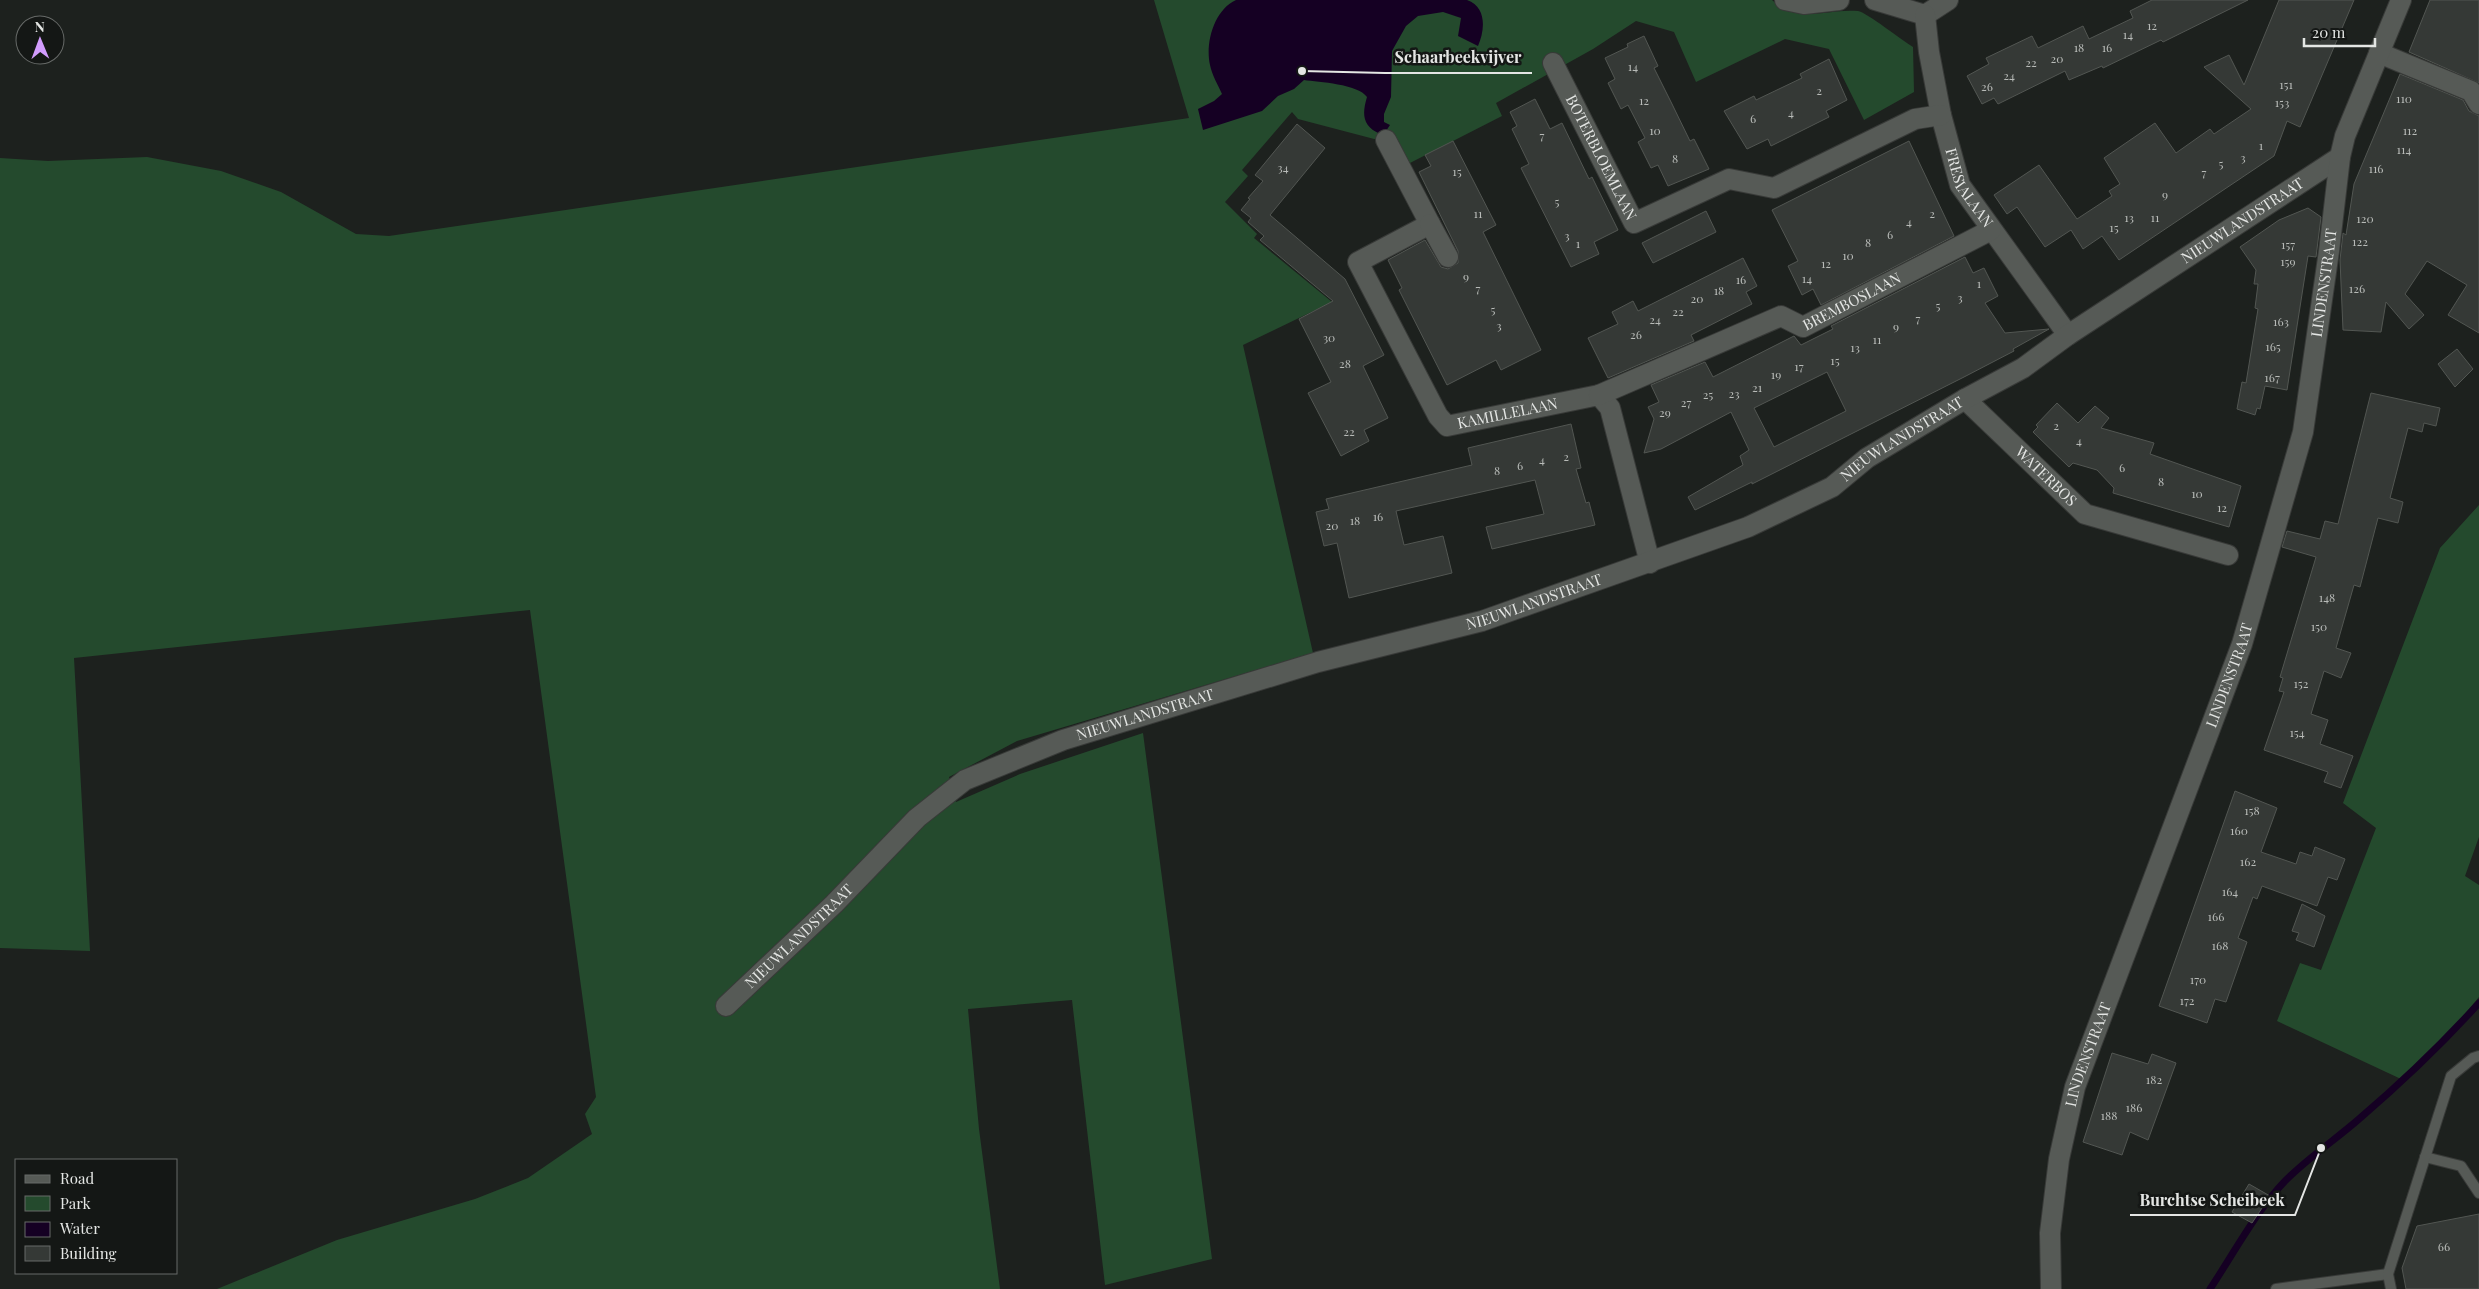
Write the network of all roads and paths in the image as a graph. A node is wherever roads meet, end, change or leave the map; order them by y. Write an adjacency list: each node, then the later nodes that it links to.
1 (1785, 0): 2 (street)
2 (1839, 0)
3 (1875, 0): 6 (street)
4 (1948, 0): 6 (street)
5 (2401, 0): 7 (street, LINDENSTRAAT)
6 (1925, 15): 10 (street, FRESIALAAN)
7 (2379, 53): 9 (street); 12 (street, LINDENSTRAAT)
8 (1553, 63): 10 (street, BOTERBLOEMLAAN)
9 (2479, 104)
10 (1941, 115): 14 (street, FRESIALAAN)
11 (1386, 140): 13 (street)
12 (2340, 157): 16 (street, NIEUWLANDSTRAAT); 26 (street, LINDENSTRAAT)
13 (1430, 224): 15 (street); 17 (street, KAMILLELAAN)
14 (1991, 230): 16 (street, FRESIALAAN); 17 (street, BREMBOSLAAN)
15 (1448, 257)
16 (2068, 335): 18 (street, NIEUWLANDSTRAAT)
17 (1600, 395): 20 (street)
18 (1965, 398): 19 (street, WATERBOS); 20 (street, NIEUWLANDSTRAAT)
19 (2228, 555)
20 (1650, 563): 21 (street, NIEUWLANDSTRAAT)
21 (726, 1006)
22 (2479, 1056): 23 (lane)
23 (2425, 1157): 24 (lane); 25 (lane)
24 (2479, 1192)
25 (2388, 1274): 27 (lane); 28 (lane)
26 (2051, 1289)
27 (2276, 1289)
28 (2391, 1289)

